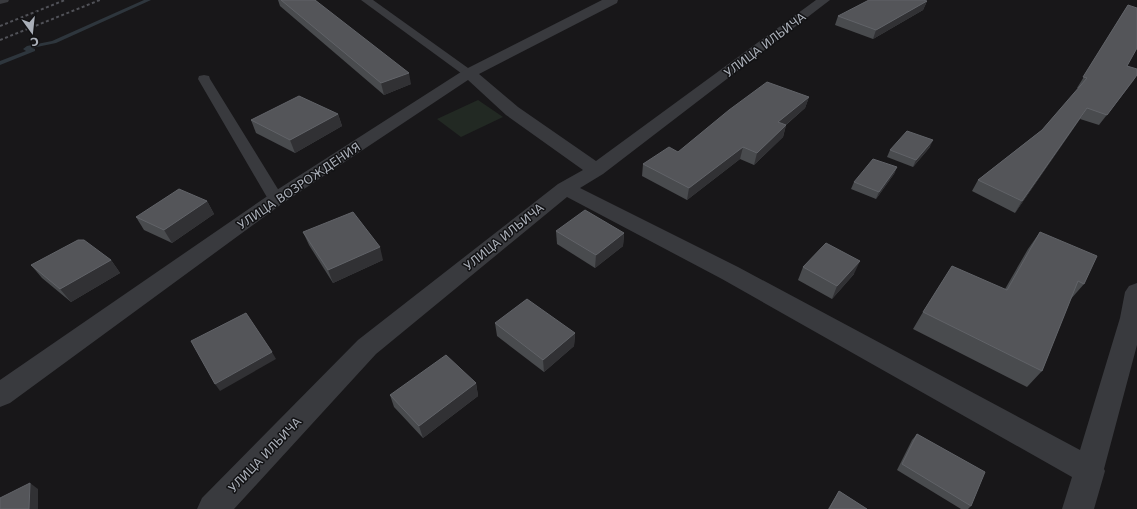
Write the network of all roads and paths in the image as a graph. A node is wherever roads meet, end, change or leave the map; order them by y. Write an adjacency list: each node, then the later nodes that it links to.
1 (4, 0): 5 (lane)
2 (366, 0): 6 (lane)
3 (612, 0): 6 (street, УЛИЦА ВОЗРОЖДЕНИЯ)
4 (824, 0): 8 (street, УЛИЦА ИЛЬИЧА)
5 (0, 1)
6 (469, 73): 8 (street); 10 (street, УЛИЦА ВОЗРОЖДЕНИЯ)
7 (204, 79): 10 (lane)
8 (596, 170): 9 (street, УЛИЦА ИЛЬИЧА)
9 (566, 188): 13 (street); 14 (street, УЛИЦА ИЛЬИЧА)
10 (276, 199): 12 (street, УЛИЦА ВОЗРОЖДЕНИЯ)
11 (1137, 292): 13 (street)
12 (0, 395)
13 (1090, 471): 15 (street)
14 (213, 509)
15 (1078, 509)

